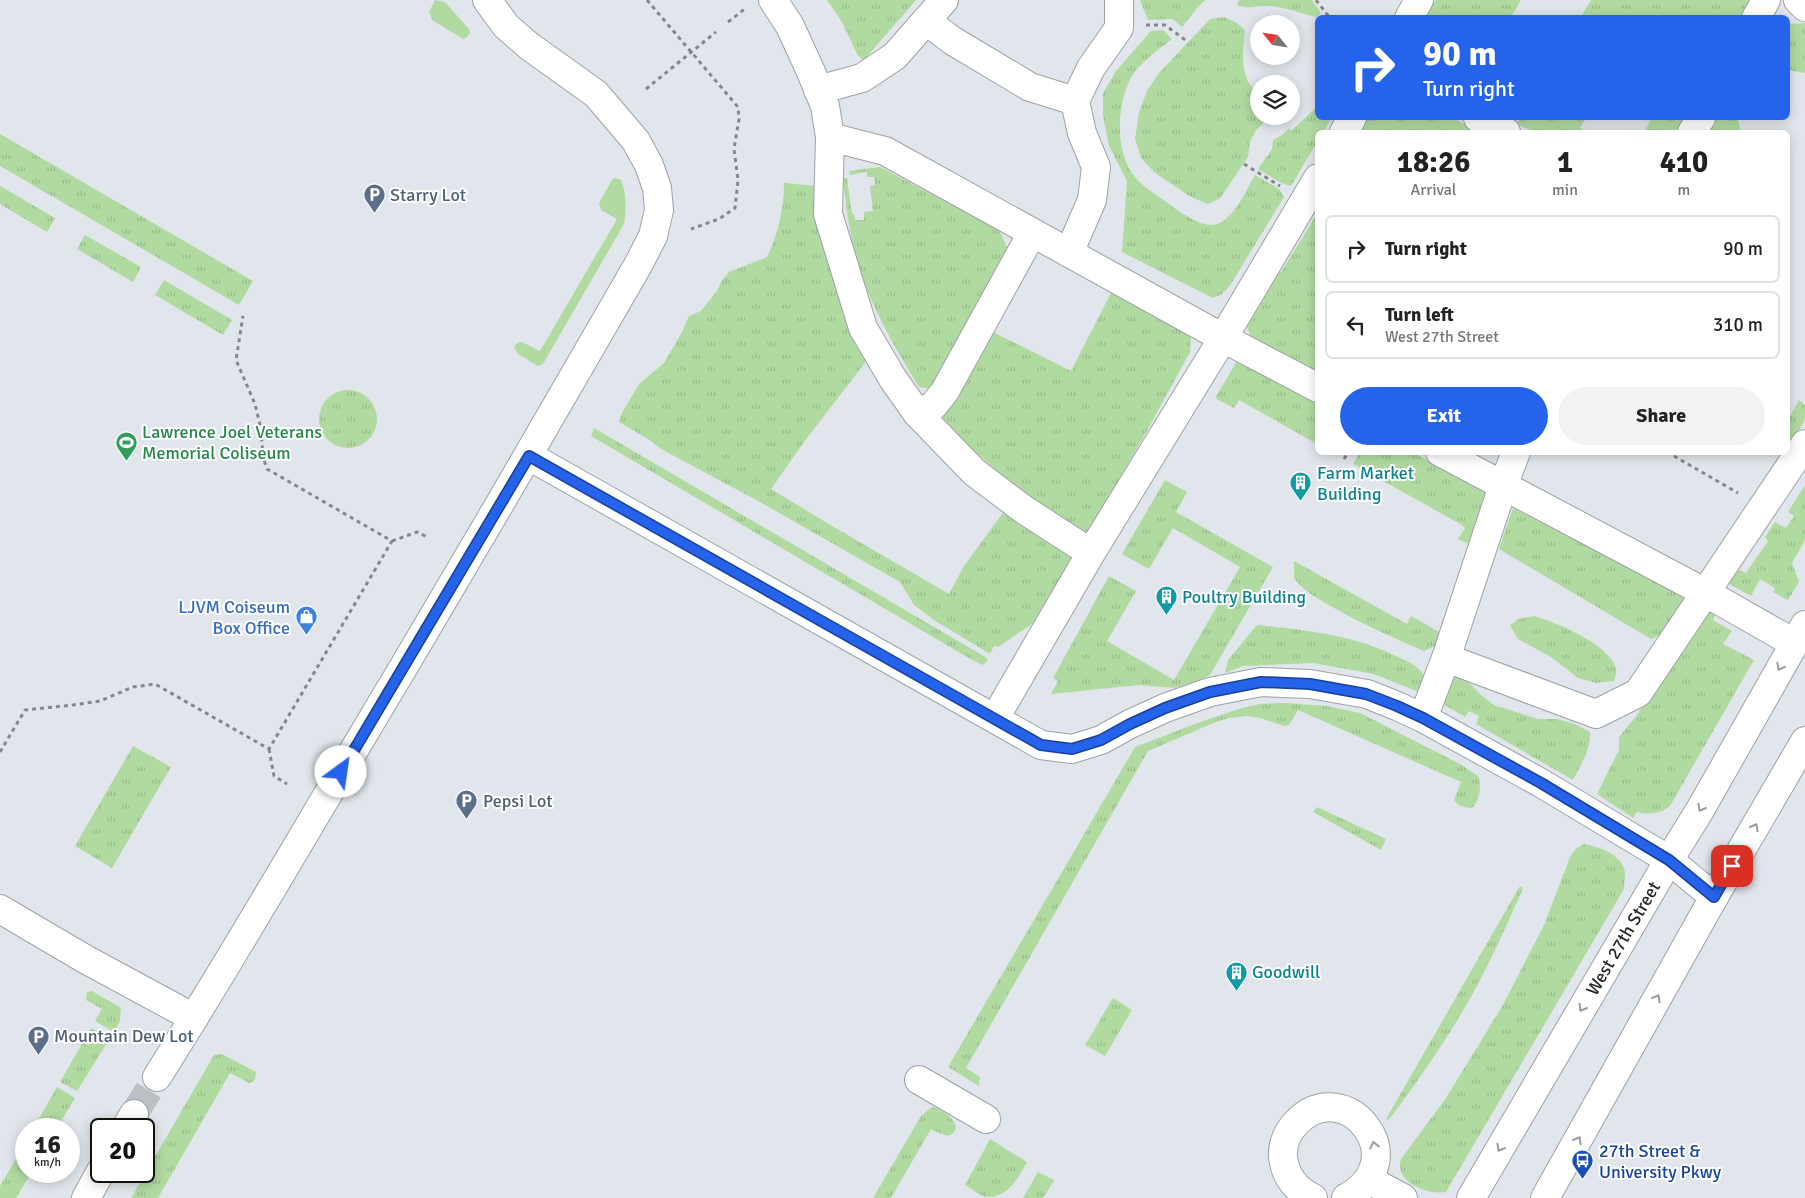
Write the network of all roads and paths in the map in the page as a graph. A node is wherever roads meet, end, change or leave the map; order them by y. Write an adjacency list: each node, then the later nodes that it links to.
1 (487, 0): 39 (street)
2 (647, 0): 17 (path)
3 (944, 0): 12 (street)
4 (1119, 0): 14 (street)
5 (1316, 0): 10 (path)
6 (1766, 0): 11 (street)
7 (1798, 0): 9 (street)
8 (761, 3): 13 (path); 19 (street)
9 (1805, 7)
10 (1328, 15)
11 (1758, 15)
12 (926, 21): 19 (street); 20 (street)
13 (728, 22)
14 (1119, 28): 16 (path); 20 (street)
15 (716, 32): 17 (path)
16 (1188, 42)
17 (692, 52): 18 (path); 27 (path)
18 (646, 90)
19 (818, 90): 23 (street)
20 (1075, 101): 29 (street)
21 (1482, 120): 22 (street)
22 (1502, 130)
23 (830, 137): 28 (street); 33 (street)
24 (1244, 164): 26 (path)
25 (1315, 183): 26 (street)
26 (1304, 201): 31 (street)
27 (691, 229)
28 (1032, 233): 29 (street); 33 (street)
29 (1069, 253): 31 (street)
30 (242, 316): 44 (path)
31 (1223, 338): 32 (street); 45 (street)
32 (1315, 386)
33 (917, 414): 45 (street)
34 (1805, 444): 42 (street)
35 (1346, 455): 40 (path)
36 (1446, 455): 41 (street)
37 (1515, 455): 41 (street)
38 (1672, 455): 42 (path)
39 (529, 456): 49 (street); 58 (street)
40 (1344, 459)
41 (1503, 486): 46 (street); 48 (street)
42 (1763, 507): 46 (street)
43 (429, 538): 44 (path)
44 (392, 541): 52 (path)
45 (1091, 553): 49 (street)
46 (1706, 593): 47 (street); 48 (street)
47 (1799, 634): 55 (street, West 27th Street, one-way to 55)
48 (1446, 658): 50 (street)
49 (995, 718): 50 (street)
50 (1423, 718): 55 (street)
51 (1805, 741): 56 (street, one-way to 51)
52 (269, 749): 53 (path); 54 (path)
53 (0, 752)
54 (287, 784)
55 (1669, 860): 56 (street); 68 (street, West 27th Street, one-way to 68)
56 (1714, 897): 69 (street, one-way to 56)
57 (0, 909): 58 (street)
58 (194, 1018): 59 (street)
59 (157, 1077)
60 (919, 1080): 61 (street)
61 (986, 1119)
62 (1369, 1180): 64 (street, one-way to 64); 66 (street); 67 (street)
63 (94, 1183): 65 (street)
64 (1296, 1193)
65 (86, 1198)
66 (1346, 1198)
67 (1402, 1198)
68 (1471, 1198)
69 (1545, 1198)

